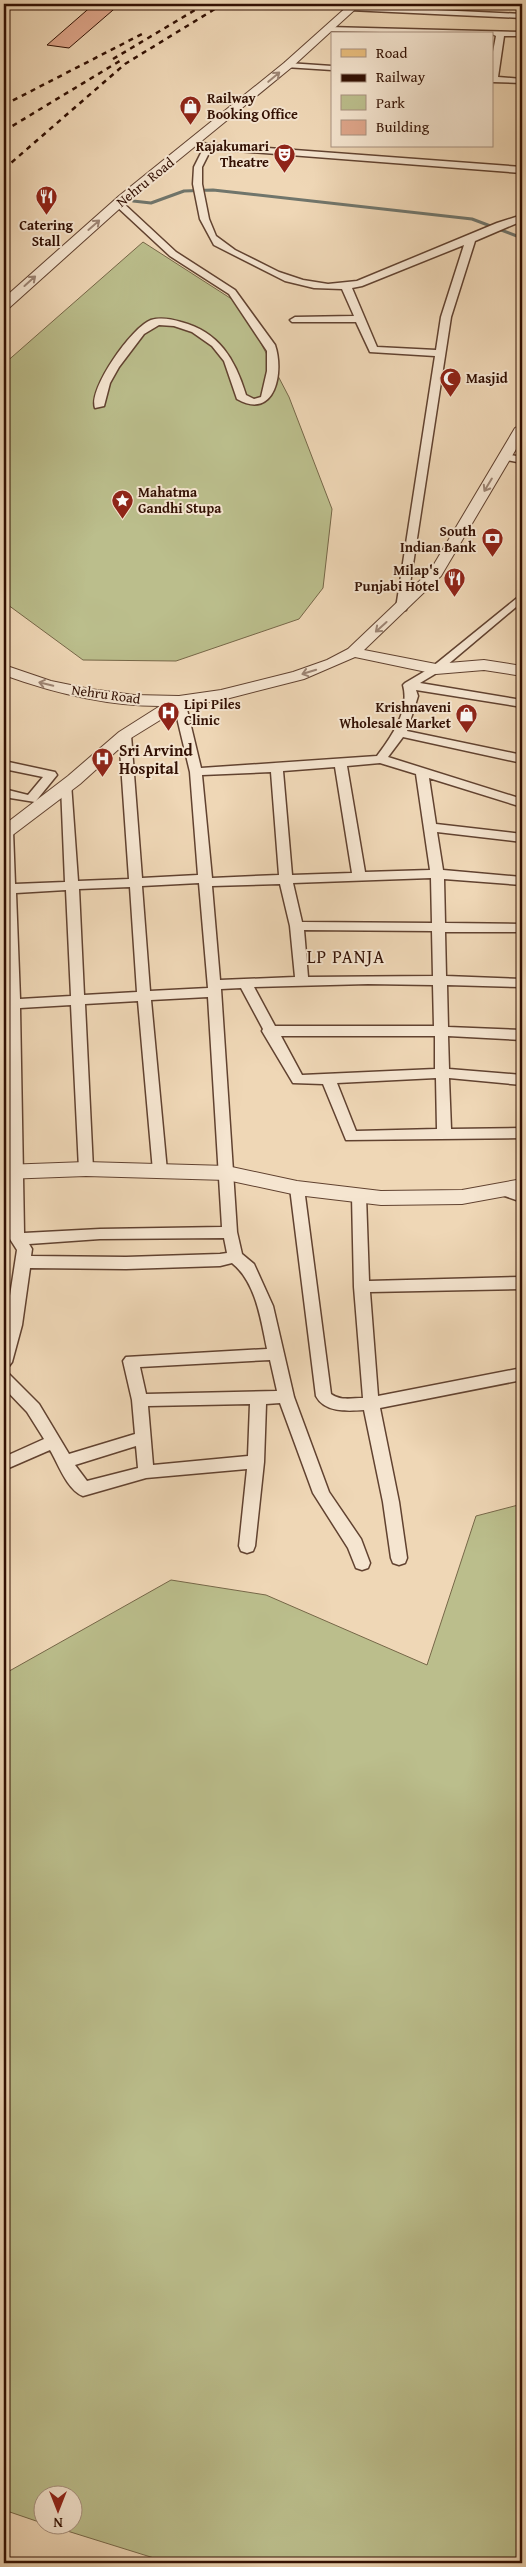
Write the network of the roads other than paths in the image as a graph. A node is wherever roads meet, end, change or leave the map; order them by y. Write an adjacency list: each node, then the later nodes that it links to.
1 (354, 6): 2 (street); 4 (street, Nehru Road)
2 (412, 8): 3 (street); 5 (street)
3 (522, 16)
4 (328, 29): 5 (street); 9 (street, Nehru Road)
5 (401, 32)
6 (494, 34): 7 (street)
7 (500, 34): 8 (street); 11 (street)
8 (522, 34)
9 (288, 65): 10 (street); 14 (street, Nehru Road, one-way to 9)
10 (331, 68)
11 (494, 73)
12 (494, 79): 13 (street)
13 (522, 81)
14 (191, 146): 15 (street); 17 (street, Nehru Road)
15 (208, 147): 16 (street); 20 (street)
16 (522, 170)
17 (118, 203): 21 (street, Nehru Road, one-way to 17); 25 (street)
18 (522, 218): 19 (street)
19 (471, 239): 20 (street); 24 (street)
20 (346, 286): 22 (street)
21 (4, 305)
22 (359, 319): 23 (street); 24 (street)
23 (295, 320)
24 (441, 353): 30 (street)
25 (99, 406)
26 (522, 428): 27 (street, Nehru Road)
27 (505, 456): 28 (street); 30 (street, Nehru Road, one-way to 30)
28 (522, 460)
29 (522, 597): 33 (street)
30 (402, 608): 31 (street, Nehru Road, one-way to 31)
31 (353, 652): 33 (street); 38 (street, Nehru Road, one-way to 38)
32 (456, 668): 33 (street); 35 (street); 37 (street)
33 (436, 669): 36 (street)
34 (4, 670): 38 (street, Nehru Road, one-way to 34)
35 (522, 671)
36 (409, 685): 39 (street); 40 (street)
37 (522, 685)
38 (179, 701): 41 (street); 47 (street)
39 (522, 704)
40 (400, 733): 42 (street); 43 (street)
41 (125, 735): 49 (street); 60 (street)
42 (380, 759): 44 (street); 48 (street)
43 (522, 759)
44 (340, 763): 46 (street); 56 (street)
45 (4, 765): 50 (street)
46 (277, 768): 47 (street); 58 (street)
47 (196, 772): 57 (street)
48 (422, 772): 51 (street); 52 (street)
49 (67, 786): 53 (street); 61 (street)
50 (4, 792)
51 (522, 803)
52 (430, 827): 54 (street); 55 (street)
53 (5, 832): 62 (street)
54 (522, 838)
55 (437, 874): 56 (street); 59 (street); 64 (street)
56 (360, 877): 58 (street)
57 (206, 881): 58 (street); 60 (street); 70 (street)
58 (286, 881): 63 (street)
59 (522, 881)
60 (136, 883): 61 (street); 71 (street)
61 (71, 886): 62 (street); 72 (street)
62 (7, 889): 73 (street)
63 (297, 926): 64 (street); 67 (street)
64 (438, 926): 65 (street); 66 (street)
65 (522, 928)
66 (440, 979): 67 (street); 69 (street); 75 (street)
67 (302, 980): 68 (street)
68 (244, 983): 70 (street); 74 (street)
69 (522, 984)
70 (215, 988): 71 (street); 85 (street)
71 (144, 996): 72 (street); 83 (street)
72 (76, 1000): 73 (street); 82 (street)
73 (8, 1004): 84 (street)
74 (269, 1031): 75 (street); 78 (street)
75 (440, 1031): 76 (street); 77 (street)
76 (522, 1035)
77 (442, 1074): 78 (street); 79 (street); 81 (street)
78 (328, 1078): 81 (street)
79 (522, 1080)
80 (522, 1133): 81 (street)
81 (444, 1135)
82 (86, 1169): 83 (street); 84 (street)
83 (160, 1171): 85 (street)
84 (9, 1172): 91 (street)
85 (227, 1173): 86 (street); 90 (street)
86 (297, 1188): 88 (street); 103 (street)
87 (513, 1188): 88 (street); 89 (street)
88 (359, 1196): 95 (street)
89 (522, 1197)
90 (230, 1232): 91 (street); 92 (street)
91 (17, 1239): 93 (street)
92 (235, 1256): 93 (street); 96 (street)
93 (25, 1262): 97 (street)
94 (522, 1283): 95 (street)
95 (362, 1288): 103 (street)
96 (277, 1354): 101 (street); 102 (street)
97 (4, 1362)
98 (522, 1374): 103 (street)
99 (4, 1378): 105 (street)
100 (258, 1398): 101 (street); 102 (street); 107 (street)
101 (286, 1398): 112 (street)
102 (140, 1400): 104 (street)
103 (371, 1404): 111 (street)
104 (143, 1438): 106 (street); 109 (street)
105 (54, 1441): 106 (street); 108 (street)
106 (64, 1462): 109 (street)
107 (256, 1462): 109 (street); 110 (street)
108 (4, 1464)
109 (146, 1472)
110 (246, 1546)
111 (399, 1558)
112 (362, 1563)

